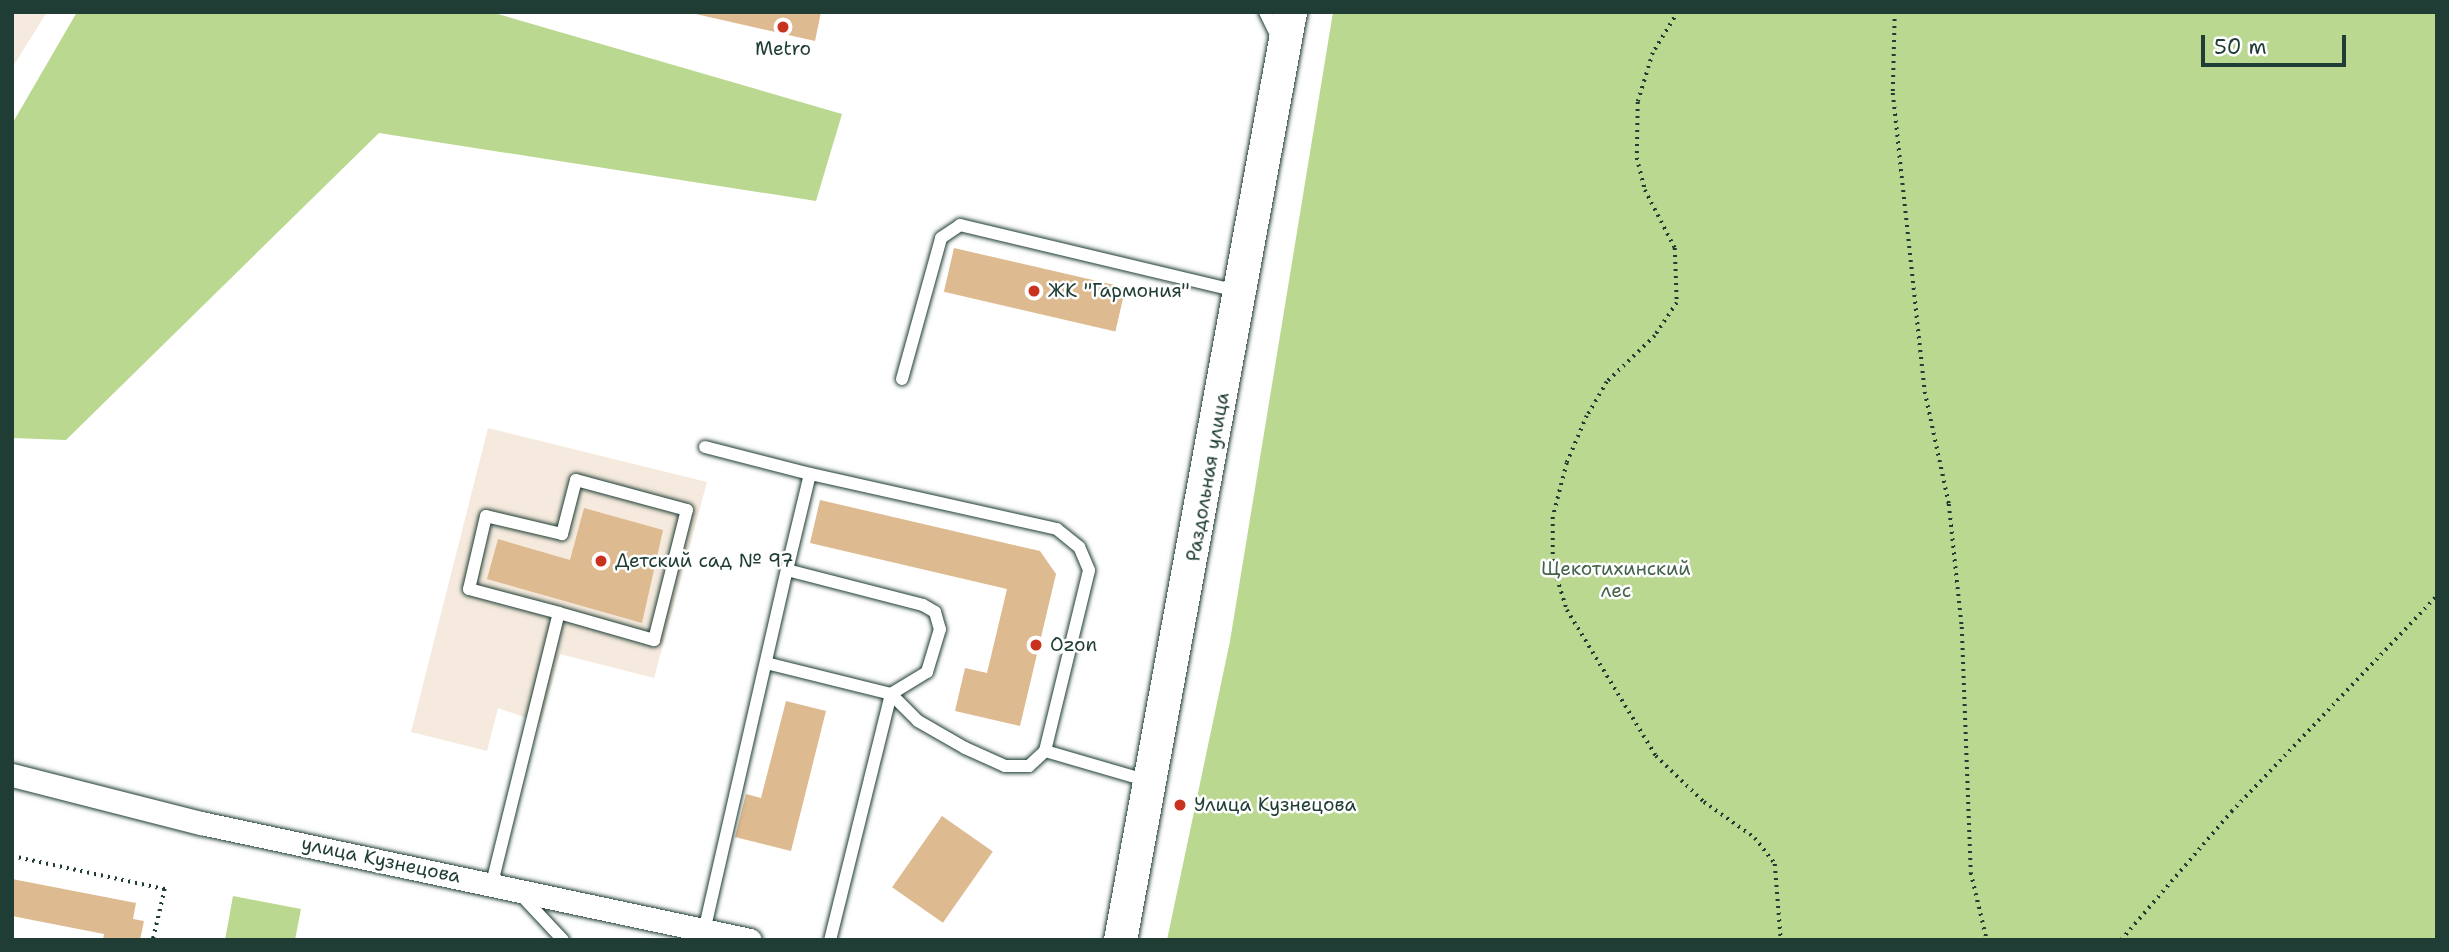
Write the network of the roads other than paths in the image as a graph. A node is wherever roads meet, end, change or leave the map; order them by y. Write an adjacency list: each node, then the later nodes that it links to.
1 (1265, 12): 3 (lane)
2 (1290, 12): 3 (main road, Раздольная улица)
3 (1283, 57): 4 (main road, Раздольная улица)
4 (1241, 292): 5 (lane); 14 (main road, Раздольная улица)
5 (902, 379)
6 (705, 447): 7 (lane)
7 (810, 474): 8 (lane); 12 (lane)
8 (787, 570): 10 (lane); 11 (lane)
9 (559, 613): 9 (lane); 15 (lane)
10 (766, 663): 11 (lane); 16 (lane)
11 (891, 694): 12 (lane); 20 (lane)
12 (1045, 751): 14 (lane)
13 (12, 775): 15 (street, улица Кузнецова)
14 (1151, 782): 21 (main road, Раздольная улица)
15 (503, 886): 17 (street, улица Кузнецова); 18 (lane)
16 (705, 928): 17 (street, улица Кузнецова); 19 (street, улица Кузнецова)
17 (678, 931)
18 (563, 940)
19 (750, 940)
20 (830, 940)
21 (1120, 940)

